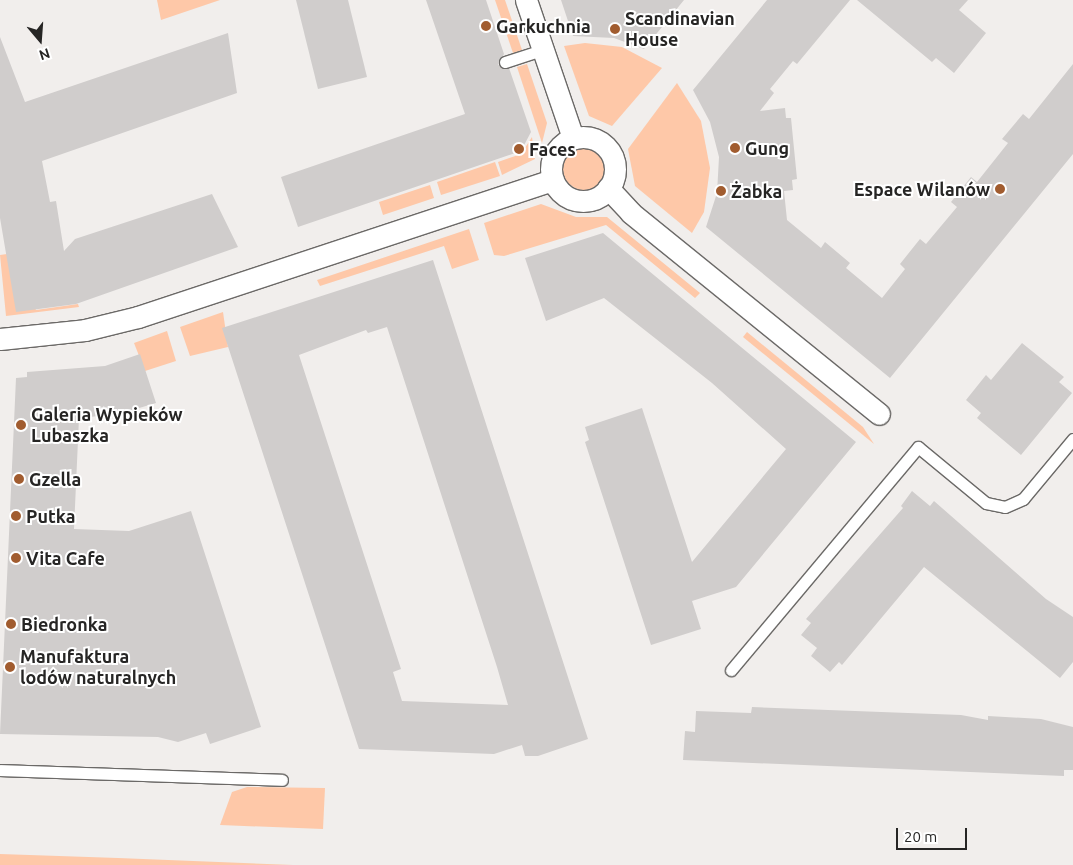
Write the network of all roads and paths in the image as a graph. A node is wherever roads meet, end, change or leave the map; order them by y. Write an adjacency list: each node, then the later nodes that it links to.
1 (526, 0): 2 (street)
2 (543, 50): 3 (lane); 4 (street)
3 (505, 62)
4 (573, 138): 5 (street); 6 (street)
5 (553, 180): 6 (street); 7 (street)
6 (608, 188): 8 (street)
7 (0, 338)
8 (879, 414)
9 (1073, 439): 10 (lane)
10 (732, 670)
11 (0, 770): 12 (lane)
12 (282, 780)

